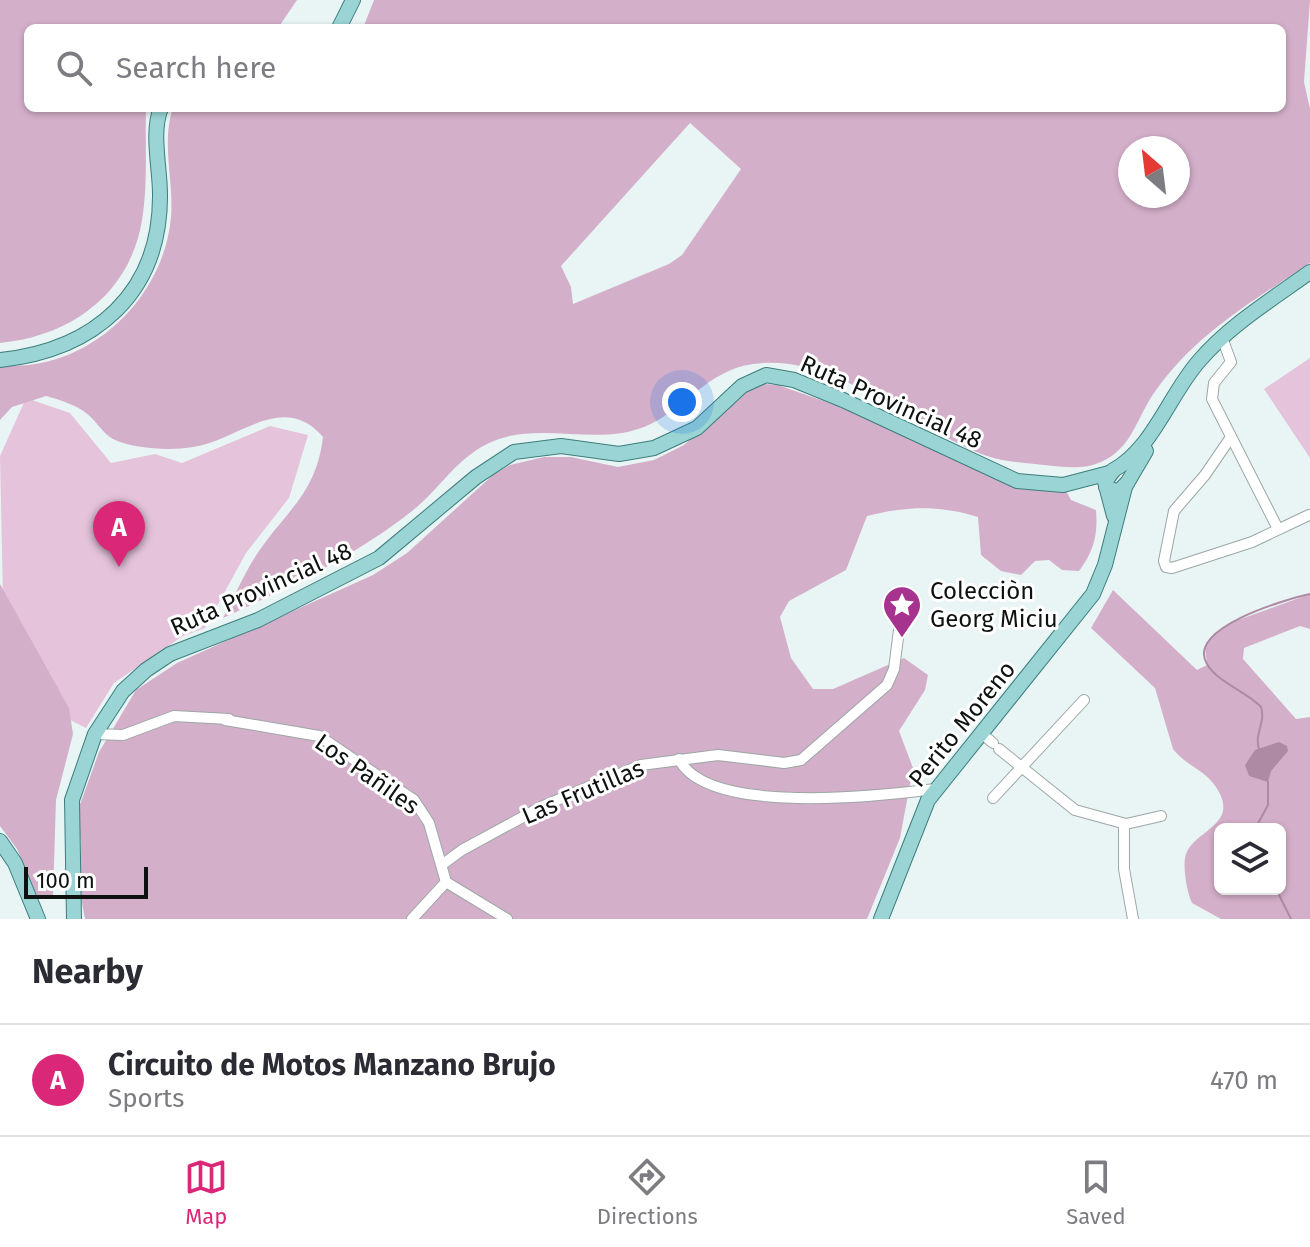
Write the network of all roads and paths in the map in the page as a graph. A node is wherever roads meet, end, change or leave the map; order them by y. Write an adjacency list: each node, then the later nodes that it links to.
1 (353, 0): 2 (main road)
2 (341, 24)
3 (161, 112): 7 (main road)
4 (1310, 272): 6 (main road)
5 (1310, 280): 6 (main road)
6 (1223, 341): 8 (street); 9 (main road)
7 (0, 360)
8 (1229, 434): 11 (street); 11 (street)
9 (1115, 484): 14 (main road, Ruta Provincial 48); 15 (main road, Perito Moreno)
10 (1309, 515): 11 (street)
11 (1278, 529)
12 (899, 630): 16 (street, Las Frutillas)
13 (1084, 700): 17 (street)
14 (95, 734): 23 (street, Los Pañiles); 26 (main road, Ruta Provincial 48)
15 (991, 742): 17 (street); 18 (main road, Perito Moreno)
16 (679, 759): 18 (street); 23 (street, Las Frutillas)
17 (1023, 769): 19 (street); 21 (street)
18 (935, 789): 29 (main road, Perito Moreno)
19 (993, 798)
20 (1161, 816): 21 (street)
21 (1124, 824): 30 (street)
22 (0, 841): 25 (main road)
23 (443, 864): 24 (street, Los Pañiles)
24 (446, 882): 27 (street); 28 (street)
25 (38, 919)
26 (74, 919)
27 (412, 919)
28 (507, 919)
29 (881, 919)
30 (1133, 919)

